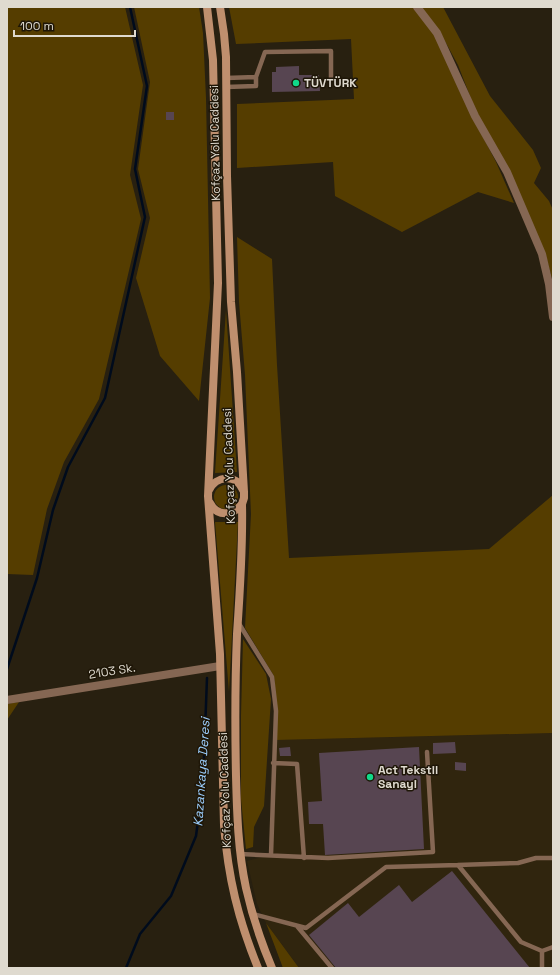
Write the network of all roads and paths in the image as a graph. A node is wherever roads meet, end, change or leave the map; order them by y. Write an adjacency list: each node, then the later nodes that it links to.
1 (207, 7): 9 (main road, Kofçaz Yolu Caddesi)
2 (220, 7): 5 (main road, Kofçaz Yolu Caddesi)
3 (417, 7): 8 (street)
4 (256, 77): 5 (lane); 6 (lane); 7 (lane)
5 (226, 78): 7 (main road, Kofçaz Yolu Caddesi)
6 (332, 80)
7 (226, 87): 10 (main road, Kofçaz Yolu Caddesi)
8 (553, 317)
9 (209, 490): 10 (main road); 11 (main road, Kofçaz Yolu Caddesi)
10 (244, 492): 12 (main road, Kofçaz Yolu Caddesi)
11 (209, 502): 12 (main road); 14 (main road, Kofçaz Yolu Caddesi)
12 (242, 504): 13 (main road, Kofçaz Yolu Caddesi)
13 (238, 622): 17 (lane); 18 (main road, Kofçaz Yolu Caddesi)
14 (220, 666): 15 (street, 2103 Sk.); 27 (main road, Kofçaz Yolu Caddesi)
15 (7, 700)
16 (427, 752): 20 (lane)
17 (273, 763): 19 (lane); 20 (lane)
18 (240, 854): 19 (lane); 23 (main road, Kofçaz Yolu Caddesi)
19 (271, 855): 20 (lane)
20 (304, 858)
21 (553, 858): 22 (lane)
22 (458, 865): 24 (lane); 26 (lane)
23 (253, 914): 24 (lane); 28 (main road, Kofçaz Yolu Caddesi)
24 (297, 926): 29 (lane)
25 (553, 947): 26 (lane)
26 (542, 951): 30 (lane)
27 (258, 968)
28 (272, 968)
29 (332, 968)
30 (542, 968)

